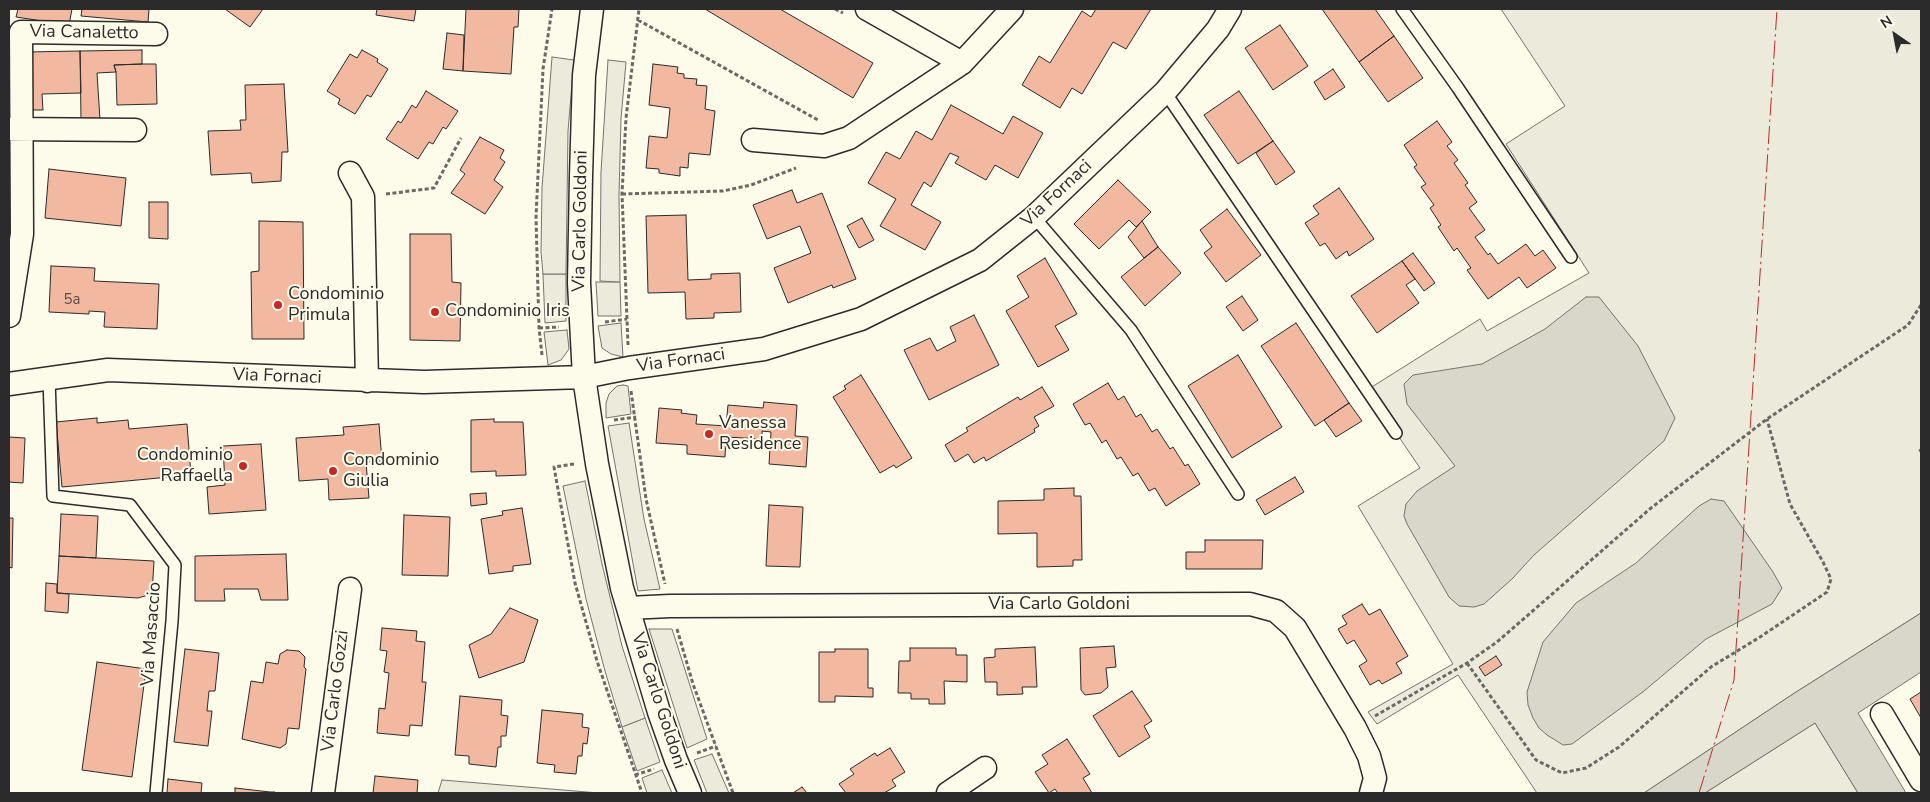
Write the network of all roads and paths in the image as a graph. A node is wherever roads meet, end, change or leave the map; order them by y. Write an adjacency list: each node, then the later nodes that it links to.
1 (592, 9): 29 (street, Via Carlo Goldoni)
2 (639, 9): 9 (path)
3 (835, 9): 8 (path)
4 (867, 9): 11 (street)
5 (1012, 9): 11 (street)
6 (1230, 9): 12 (street, Via Fornaci)
7 (1402, 9): 21 (lane)
8 (844, 14)
9 (638, 20): 13 (path); 24 (path)
10 (156, 34): 14 (street, Via Canaletto)
11 (962, 63): 17 (street)
12 (1165, 92): 20 (street, Via Fornaci); 34 (lane)
13 (820, 121)
14 (16, 129): 15 (street); 23 (street)
15 (135, 130)
16 (461, 138): 19 (path)
17 (753, 140)
18 (350, 173): 19 (street)
19 (363, 197): 31 (street)
20 (1034, 217): 28 (street, Via Fornaci); 35 (lane)
21 (1571, 257)
22 (1921, 305): 33 (path)
23 (9, 316)
24 (627, 319): 25 (path); 28 (path)
25 (599, 323)
26 (569, 326): 27 (path)
27 (539, 328)
28 (628, 368): 29 (street, Via Fornaci); 37 (path)
29 (584, 377): 31 (street, Via Fornaci); 38 (street, Via Carlo Goldoni)
30 (49, 379): 31 (street, Via Fornaci); 32 (street, Via Fornaci); 48 (lane, Via Masaccio)
31 (366, 381)
32 (9, 384)
33 (1767, 419): 39 (path); 39 (path)
34 (1396, 433)
35 (1238, 494)
36 (350, 589): 49 (street, Via Carlo Gozzi)
37 (670, 606): 38 (street, Via Carlo Goldoni); 41 (street, Via Carlo Goldoni); 42 (path)
38 (628, 608): 50 (street, Via Carlo Goldoni)
39 (1467, 664): 41 (path)
40 (1882, 714): 47 (street)
41 (1355, 728): 53 (street, Via Carlo Goldoni)
42 (716, 746): 43 (path); 51 (path)
43 (690, 756)
44 (663, 765): 46 (path)
45 (985, 768): 52 (street)
46 (635, 775)
47 (1921, 780)
48 (156, 793)
49 (323, 793)
50 (690, 793)
51 (733, 793)
52 (948, 793)
53 (1371, 793)

